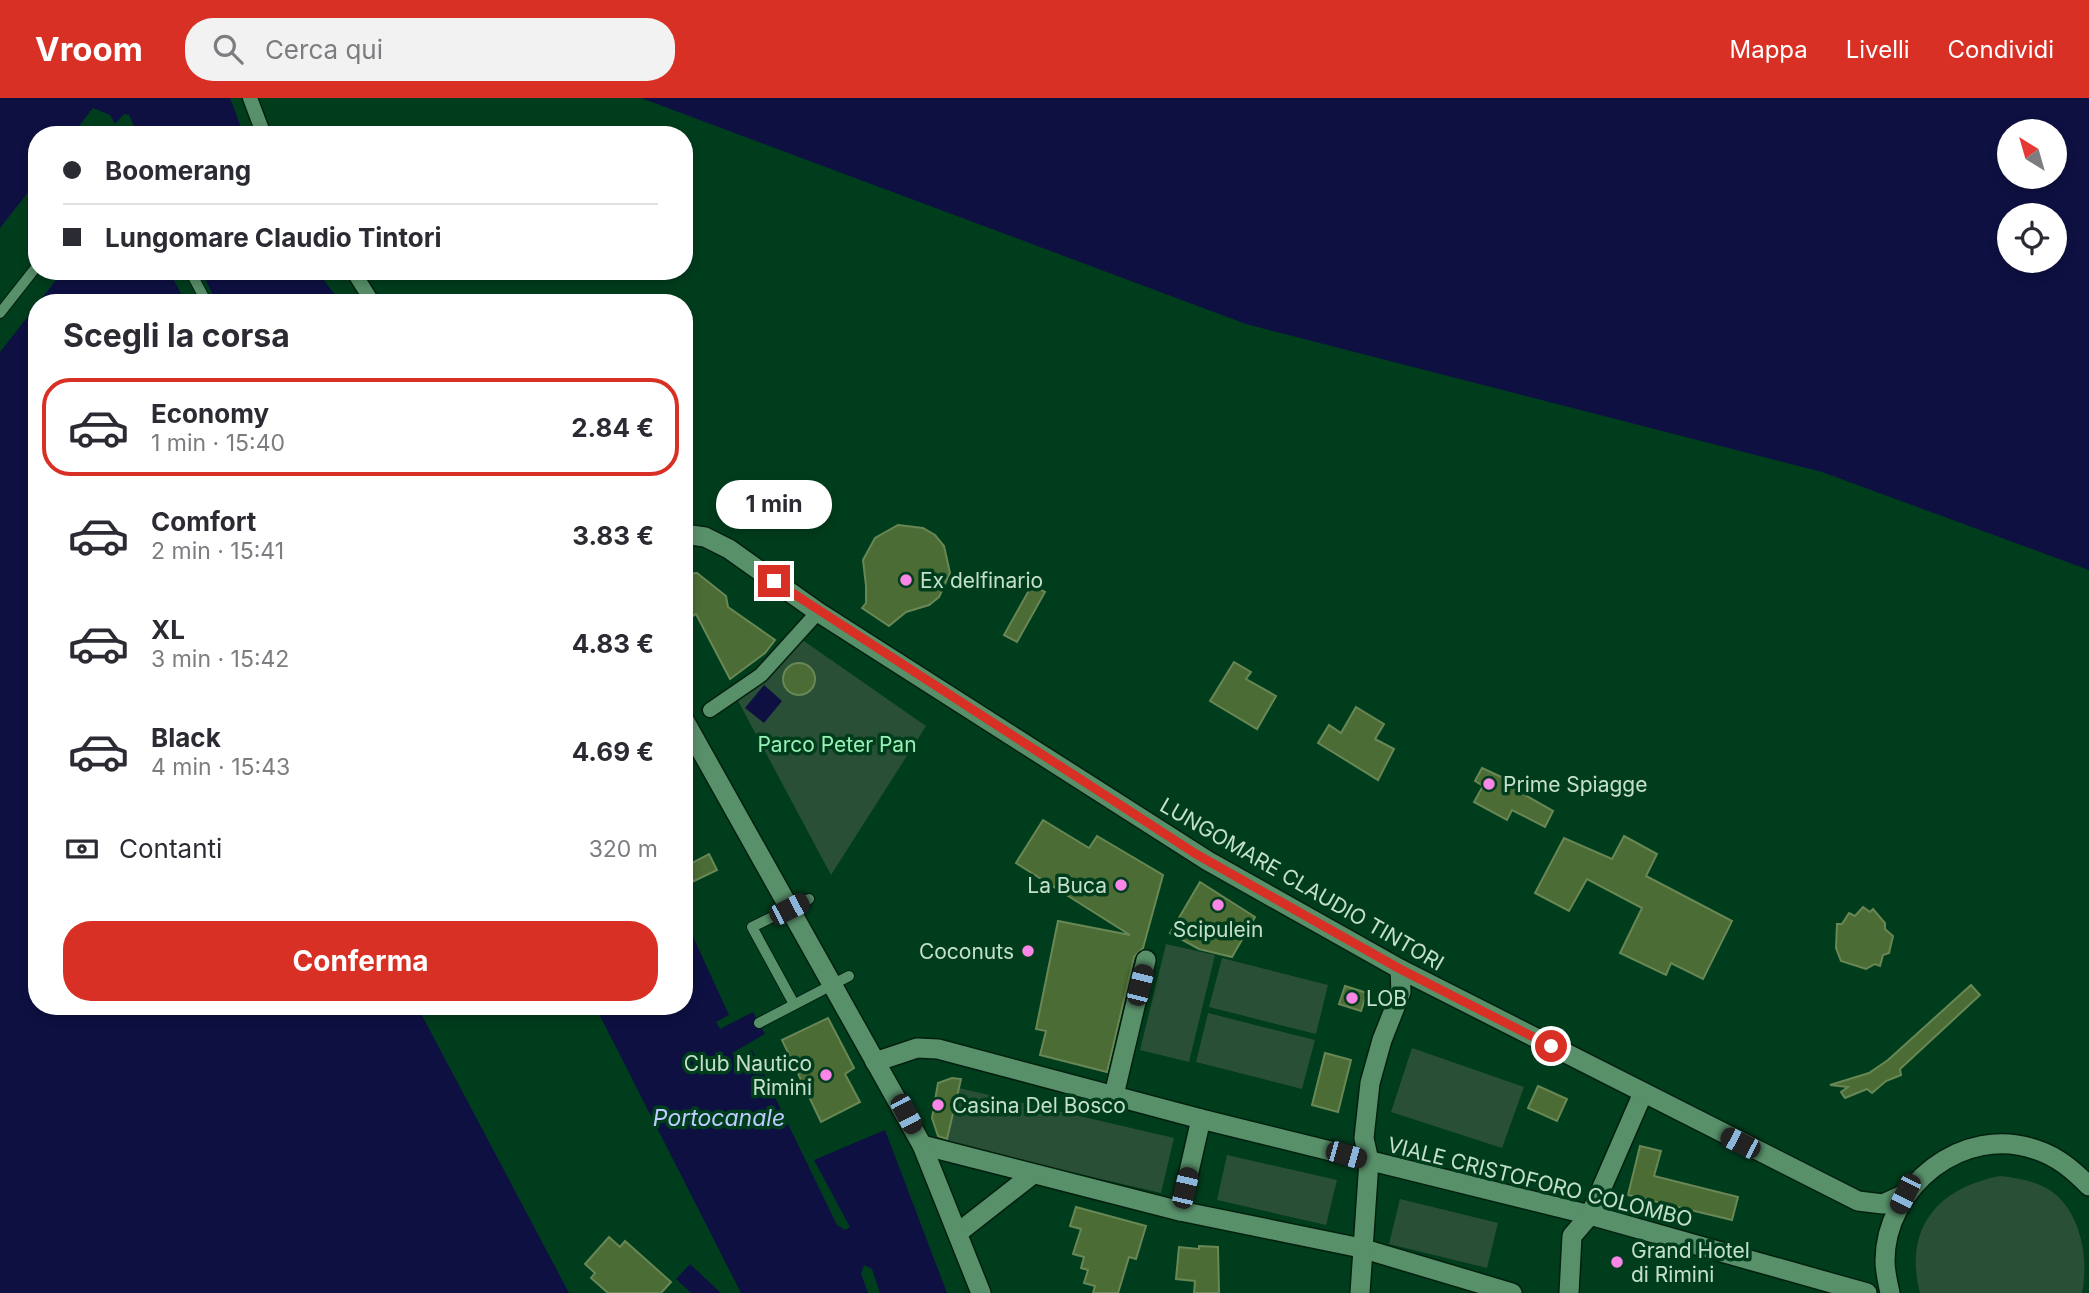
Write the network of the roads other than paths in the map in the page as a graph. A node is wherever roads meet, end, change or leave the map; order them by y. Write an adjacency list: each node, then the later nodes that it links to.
1 (250, 98): 2 (street)
2 (261, 126)
3 (28, 277): 4 (lane)
4 (0, 313)
5 (693, 535): 6 (street, LUNGOMARE CLAUDIO TINTORI)
6 (818, 612): 7 (street); 12 (street, LUNGOMARE CLAUDIO TINTORI)
7 (710, 710)
8 (693, 736): 10 (street)
9 (808, 899): 10 (lane)
10 (789, 909): 13 (street); 14 (lane)
11 (1146, 960): 18 (street)
12 (1400, 969): 17 (street, LUNGOMARE CLAUDIO TINTORI); 21 (street)
13 (841, 980): 14 (lane); 16 (street)
14 (794, 1004): 15 (lane)
15 (759, 1023)
16 (875, 1062): 18 (street, VIALE CRISTOFORO COLOMBO); 20 (street)
17 (1643, 1093): 24 (street, LUNGOMARE CLAUDIO TINTORI); 26 (street)
18 (1114, 1095): 19 (street, VIALE CRISTOFORO COLOMBO)
19 (1201, 1119): 21 (street, VIALE CRISTOFORO COLOMBO); 25 (street)
20 (922, 1145): 22 (street); 27 (street)
21 (1368, 1161): 26 (street, VIALE CRISTOFORO COLOMBO); 28 (street)
22 (1033, 1174): 25 (street); 27 (street)
23 (2089, 1186): 24 (street)
24 (1905, 1194): 34 (street)
25 (1180, 1211): 28 (street)
26 (1590, 1215): 32 (street); 33 (street, VIALE CRISTOFORO COLOMBO)
27 (959, 1232): 29 (street)
28 (1361, 1248): 30 (street); 31 (street)
29 (981, 1293)
30 (1360, 1293)
31 (1512, 1293)
32 (1569, 1293)
33 (1867, 1293)
34 (1890, 1293)

